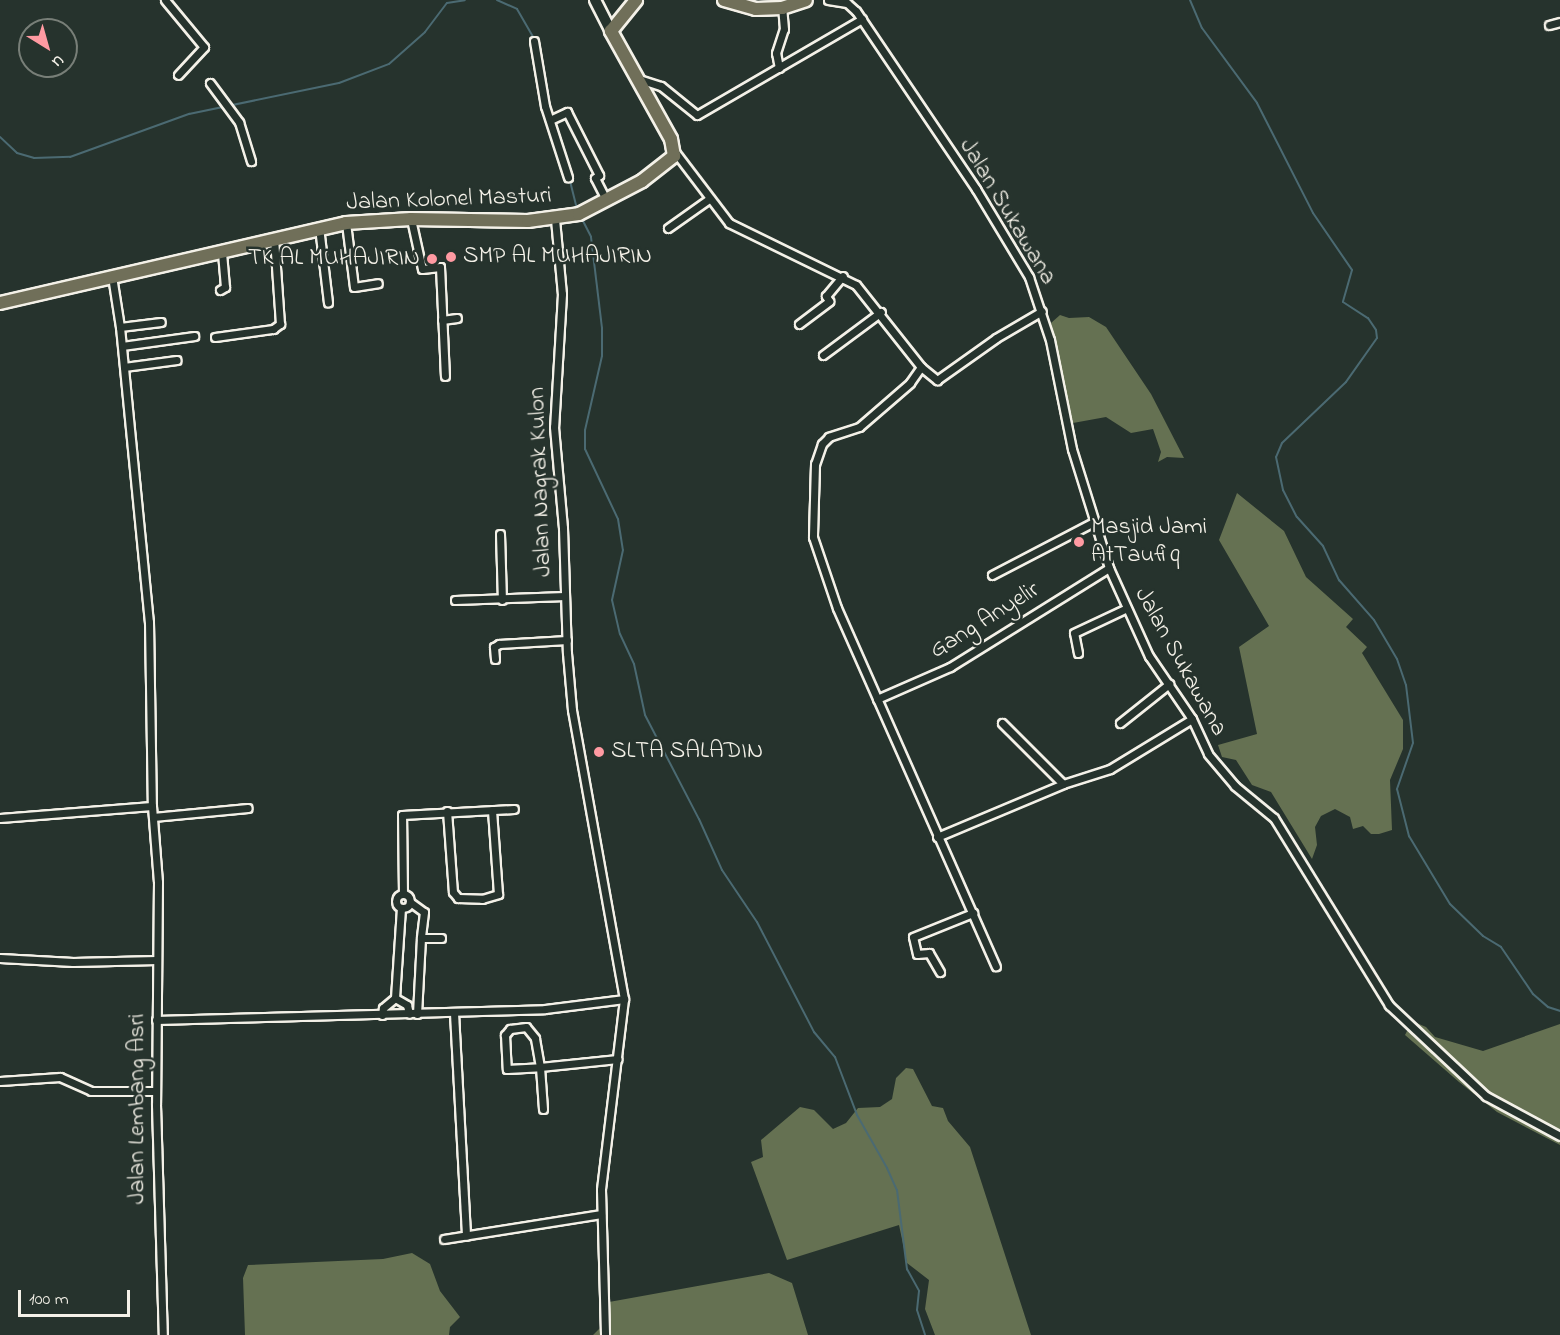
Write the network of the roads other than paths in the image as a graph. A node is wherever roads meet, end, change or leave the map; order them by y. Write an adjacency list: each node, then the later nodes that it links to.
1 (165, 0): 14 (street)
2 (595, 0): 11 (main road)
3 (636, 0): 11 (main road)
4 (806, 0): 7 (main road)
5 (828, 0): 8 (street, Jalan Sukawana)
6 (729, 1): 7 (main road)
7 (782, 8): 13 (street)
8 (862, 19): 13 (street); 36 (street, Jalan Sukawana)
9 (1560, 21): 10 (street)
10 (1548, 25)
11 (611, 31): 15 (main road)
12 (534, 41): 17 (street)
13 (779, 68): 15 (street)
14 (178, 75)
15 (634, 77): 18 (main road)
16 (210, 83): 19 (street)
17 (550, 120): 20 (street); 22 (street)
18 (675, 152): 21 (street); 22 (main road, Jalan Kolonel Masturi)
19 (251, 161)
20 (568, 177)
21 (709, 199): 27 (street); 31 (street)
22 (606, 200): 24 (main road, Jalan Kolonel Masturi)
23 (411, 219): 24 (main road, Jalan Kolonel Masturi); 25 (main road, Jalan Kolonel Masturi); 39 (street)
24 (555, 219): 55 (street, Jalan Nagrak Kulon)
25 (346, 223): 26 (main road, Jalan Kolonel Masturi); 32 (street)
26 (319, 228): 28 (main road, Jalan Kolonel Masturi); 34 (street)
27 (668, 228)
28 (274, 239): 29 (main road, Jalan Kolonel Masturi); 44 (street)
29 (222, 252): 30 (main road, Jalan Kolonel Masturi); 33 (street)
30 (112, 276): 35 (main road, Jalan Kolonel Masturi); 42 (street, Jalan Lembang Asri)
31 (843, 276): 37 (street); 41 (street)
32 (378, 283)
33 (220, 291)
34 (328, 302)
35 (0, 303)
36 (1042, 311): 49 (street); 51 (street, Jalan Sukawana)
37 (881, 312): 46 (street); 49 (street)
38 (457, 318): 39 (street)
39 (442, 320): 50 (street)
40 (161, 322): 42 (street)
41 (800, 324)
42 (120, 327): 45 (street, Jalan Lembang Asri)
43 (194, 336): 45 (street)
44 (215, 337)
45 (122, 346): 48 (street, Jalan Lembang Asri)
46 (823, 355)
47 (177, 360): 48 (street)
48 (124, 367): 68 (street, Jalan Lembang Asri)
49 (921, 367): 63 (street)
50 (445, 376)
51 (1094, 522): 53 (street, Jalan Sukawana); 54 (street)
52 (500, 534): 57 (street)
53 (1109, 568): 58 (street, Jalan Sukawana); 63 (street, Gang Anyelir)
54 (992, 575)
55 (565, 596): 57 (street); 59 (street, Jalan Nagrak Kulon)
56 (455, 600): 57 (street)
57 (502, 600)
58 (1125, 609): 60 (street); 62 (street, Jalan Sukawana)
59 (567, 640): 61 (street); 87 (street, Jalan Nagrak Kulon)
60 (1078, 653)
61 (495, 659)
62 (1169, 684): 64 (street, Jalan Sukawana); 66 (street)
63 (877, 699): 75 (street)
64 (1192, 719): 67 (street); 97 (street, Jalan Sukawana)
65 (1002, 723): 67 (street)
66 (1120, 723)
67 (1063, 784): 75 (street)
68 (152, 806): 73 (street, Jalan Lembang Asri); 74 (street)
69 (248, 808): 73 (street)
70 (514, 809): 71 (street)
71 (492, 810): 72 (street); 72 (street)
72 (447, 812): 76 (street)
73 (153, 817): 83 (street, Jalan Lembang Asri)
74 (0, 818)
75 (937, 837): 79 (street)
76 (403, 894): 77 (street); 78 (street)
77 (410, 902): 78 (street); 80 (street)
78 (401, 908): 86 (street)
79 (973, 913): 84 (street); 85 (street)
80 (421, 938): 81 (street); 89 (street)
81 (441, 938)
82 (0, 958): 83 (street)
83 (157, 960): 91 (street, Jalan Lembang Asri)
84 (996, 966)
85 (940, 972)
86 (396, 998): 89 (street); 90 (street)
87 (624, 999): 88 (street); 92 (street, Jalan Nagrak Kulon)
88 (454, 1013): 89 (street); 99 (street)
89 (413, 1014): 90 (street)
90 (382, 1015): 91 (street)
91 (156, 1020): 95 (street, Jalan Lembang Asri)
92 (618, 1059): 93 (street); 98 (street, Jalan Nagrak Kulon)
93 (540, 1067): 93 (street); 96 (street)
94 (0, 1081): 95 (street)
95 (156, 1091): 101 (street, Jalan Lembang Asri)
96 (543, 1109)
97 (1560, 1136)
98 (601, 1214): 99 (street); 102 (street, Jalan Nagrak Kulon)
99 (466, 1236): 100 (street)
100 (444, 1239)
101 (163, 1335)
102 (605, 1335)

